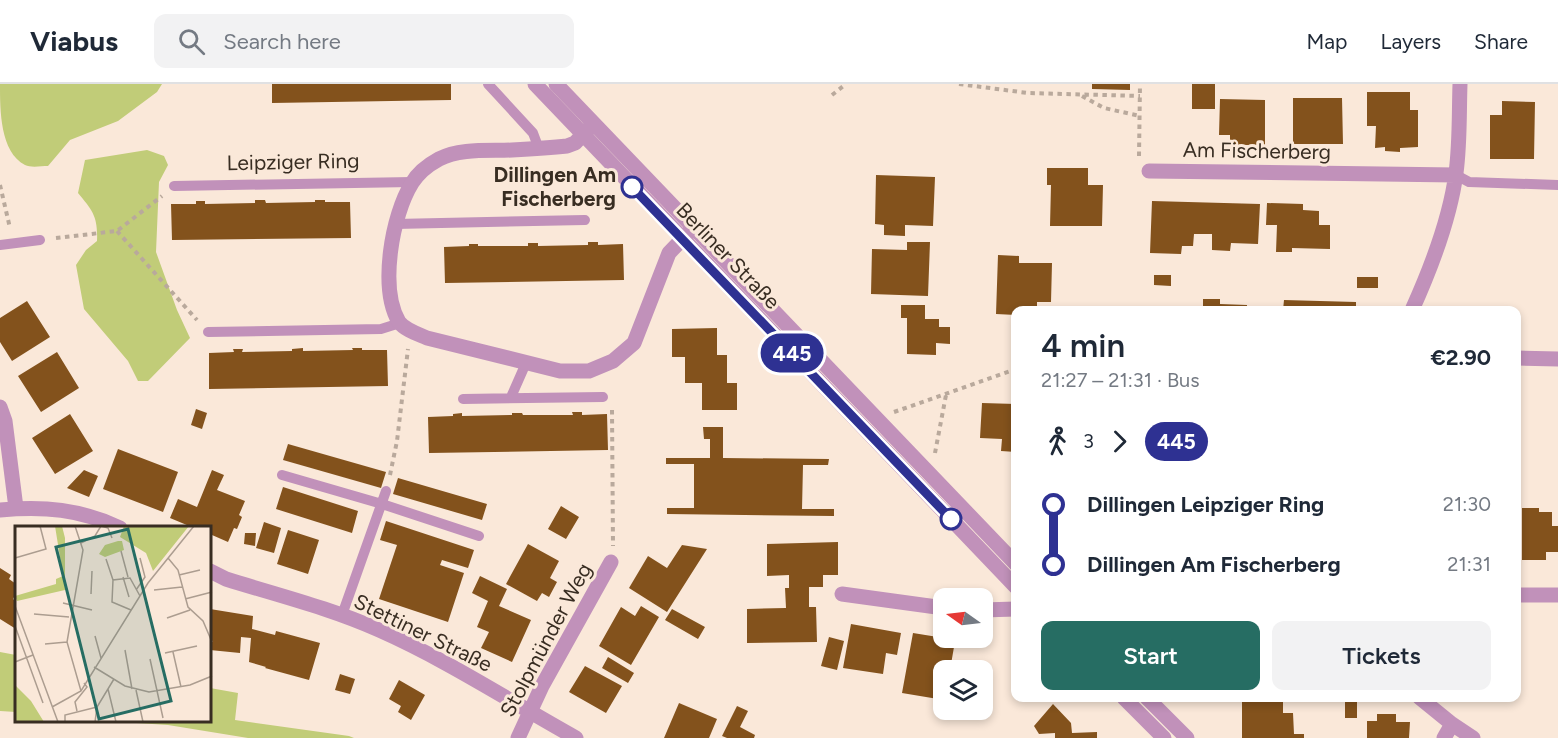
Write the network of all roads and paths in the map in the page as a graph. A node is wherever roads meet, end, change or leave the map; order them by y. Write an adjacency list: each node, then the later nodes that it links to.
1 (488, 84): 13 (lane)
2 (535, 84): 12 (street, Berliner Straße)
3 (556, 84): 12 (street, Berliner Straße)
4 (846, 84): 8 (path)
5 (958, 84): 9 (path)
6 (1140, 84): 10 (path)
7 (1460, 84): 15 (street)
8 (832, 95)
9 (1080, 95): 10 (path); 11 (path)
10 (1140, 96): 11 (path)
11 (1140, 116): 14 (path)
12 (588, 130): 13 (street); 23 (street, Berliner Straße)
13 (539, 149): 16 (street)
14 (1149, 171): 15 (street, Am Fischerberg)
15 (1456, 175): 18 (lane); 27 (street)
16 (412, 182): 19 (lane, Leipziger Ring); 21 (street)
17 (0, 185): 25 (path)
18 (1558, 185)
19 (174, 186): 22 (path)
20 (585, 220): 21 (lane)
21 (395, 224): 28 (street)
22 (117, 231): 24 (path); 29 (path)
23 (687, 234): 32 (street); 39 (street, Berliner Straße); 51 (street, Berliner Straße)
24 (40, 240): 25 (lane)
25 (14, 244): 26 (lane)
26 (0, 245)
27 (1414, 306)
28 (405, 327): 29 (lane); 32 (street); 42 (path)
29 (208, 332)
30 (1521, 358): 31 (street)
31 (1558, 359)
32 (526, 363): 35 (lane)
33 (1011, 371): 34 (path)
34 (946, 395): 39 (path); 41 (path)
35 (511, 397): 36 (lane); 37 (lane)
36 (603, 397): 49 (path)
37 (463, 399)
38 (0, 407): 44 (street)
39 (876, 418): 41 (street, Berliner Straße)
40 (282, 475): 43 (lane)
41 (931, 475): 48 (street, Berliner Straße)
42 (386, 490): 43 (lane)
43 (382, 504): 47 (lane); 58 (lane)
44 (16, 508): 45 (street); 46 (street)
45 (0, 510)
46 (115, 526)
47 (479, 536)
48 (1011, 559)
49 (611, 562): 62 (street, Stolpmünder Weg)
50 (212, 572): 58 (street, Stettiner Straße)
51 (1011, 581)
52 (842, 594): 55 (street)
53 (1521, 595): 54 (street)
54 (1558, 595)
55 (933, 606)
56 (1011, 609): 57 (street)
57 (993, 610)
58 (342, 615): 62 (street, Stettiner Straße)
59 (1128, 702): 66 (street)
60 (1151, 702): 67 (street)
61 (1425, 702): 63 (street)
62 (530, 712): 64 (street, Stolpmünder Weg); 65 (street, Stettiner Straße)
63 (1452, 724): 68 (street); 69 (street)
64 (518, 738)
65 (576, 738)
66 (1164, 738)
67 (1187, 738)
68 (1444, 738)
69 (1473, 738)

